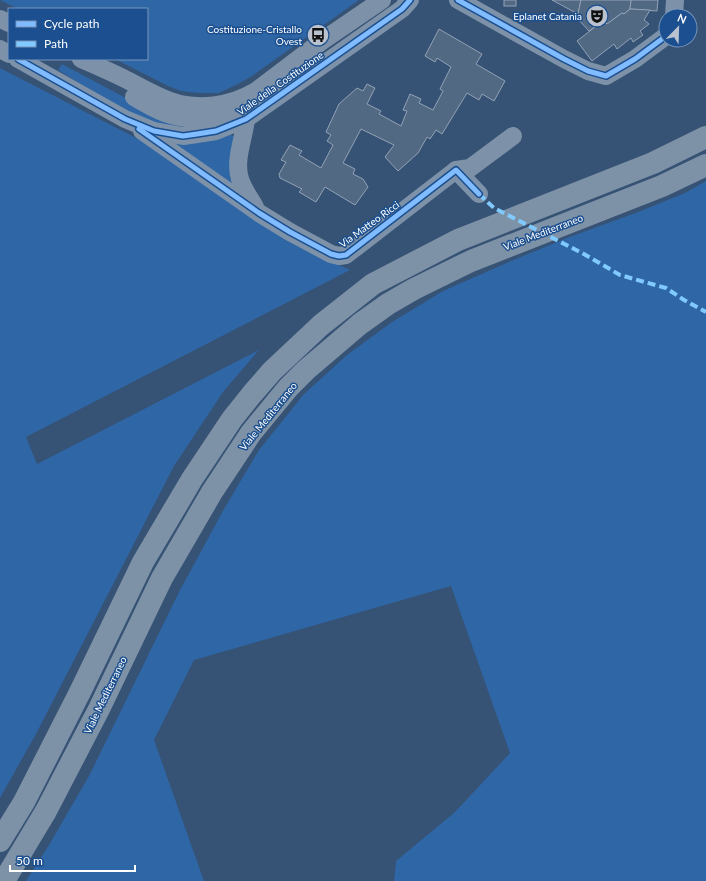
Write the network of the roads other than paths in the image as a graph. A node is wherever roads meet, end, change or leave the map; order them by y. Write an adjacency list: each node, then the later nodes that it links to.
1 (382, 0): 7 (street, Viale della Costituzione)
2 (410, 0): 9 (street, Viale della Costituzione)
3 (458, 0): 4 (street)
4 (658, 42)
5 (20, 60): 8 (street, Viale della Costituzione)
6 (75, 60): 9 (street)
7 (83, 60)
8 (125, 119): 9 (street, Viale della Costituzione); 15 (street, Via Matteo Ricci)
9 (246, 119): 15 (street)
10 (513, 136): 13 (street)
11 (706, 137): 16 (highway)
12 (706, 165): 17 (highway, Viale Mediterraneo)
13 (456, 170): 14 (street); 15 (street, Via Matteo Ricci)
14 (479, 194)
15 (259, 213)
16 (0, 841)
17 (4, 881)

